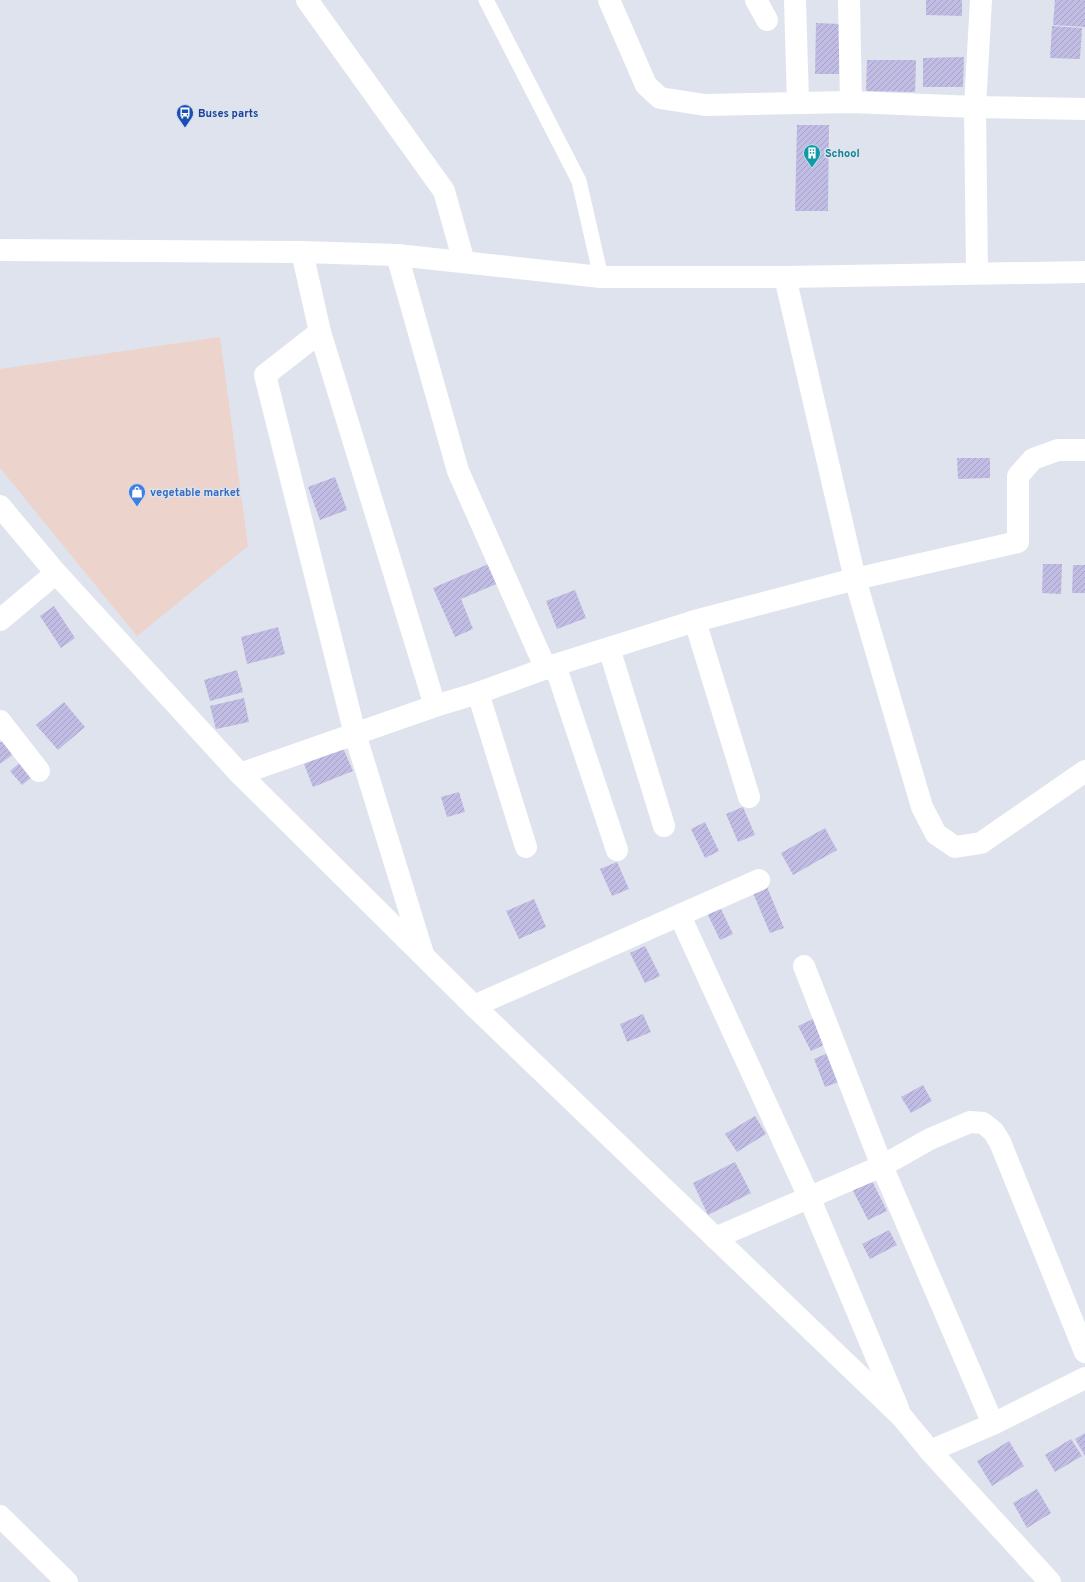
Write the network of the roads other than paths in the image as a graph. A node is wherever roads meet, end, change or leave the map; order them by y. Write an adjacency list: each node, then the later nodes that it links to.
1 (307, 0): 16 (street)
2 (486, 0): 19 (lane)
3 (610, 0): 9 (street)
4 (756, 0): 8 (street)
5 (795, 0): 9 (street)
6 (849, 0): 10 (street)
7 (980, 0): 11 (street)
8 (767, 20)
9 (798, 102): 10 (street)
10 (851, 102): 11 (street)
11 (975, 107): 12 (street); 18 (street)
12 (1085, 109)
13 (0, 250): 14 (street)
14 (302, 252): 15 (street); 21 (street)
15 (397, 255): 16 (street); 29 (street)
16 (464, 262): 19 (street)
17 (1085, 272): 18 (street)
18 (977, 273): 20 (street)
19 (601, 277): 20 (street)
20 (785, 277): 25 (street)
21 (320, 332): 31 (street); 33 (street)
22 (1085, 450): 25 (street)
23 (0, 506): 24 (street)
24 (56, 572): 26 (street); 36 (street)
25 (855, 579): 27 (street); 34 (street)
26 (0, 620)
27 (695, 621): 28 (street); 37 (street)
28 (609, 648): 29 (street); 38 (street)
29 (551, 667): 30 (street); 40 (street)
30 (478, 693): 31 (street); 39 (street)
31 (435, 706): 33 (street)
32 (0, 721): 35 (street)
33 (355, 734): 36 (street); 43 (street)
34 (1085, 770)
35 (39, 771)
36 (240, 774): 43 (street)
37 (749, 797)
38 (664, 826)
39 (526, 847)
40 (617, 850)
41 (759, 880): 42 (street)
42 (680, 916): 45 (street); 47 (street)
43 (424, 957): 45 (street)
44 (804, 966): 46 (street)
45 (474, 1006): 48 (street)
46 (882, 1166): 47 (street); 49 (street); 52 (street)
47 (809, 1197): 48 (street); 51 (street)
48 (715, 1238): 51 (street)
49 (1085, 1352)
50 (1085, 1378): 52 (street)
51 (902, 1418): 53 (street)
52 (993, 1424): 53 (street)
53 (930, 1451): 56 (street)
54 (0, 1516): 55 (street)
55 (67, 1582)
56 (1050, 1582)

